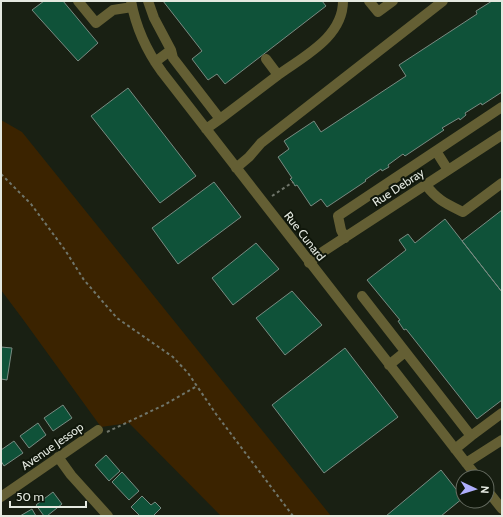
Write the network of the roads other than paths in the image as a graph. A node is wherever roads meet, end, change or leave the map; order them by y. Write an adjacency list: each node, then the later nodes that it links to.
1 (78, 1): 7 (street)
2 (148, 1): 8 (street)
3 (343, 1): 11 (street)
4 (369, 1): 5 (street)
5 (393, 1)
6 (442, 1): 19 (street)
7 (131, 4): 10 (street, Rue Cunard)
8 (171, 50): 10 (street); 12 (street)
9 (266, 59): 11 (street)
10 (155, 62): 13 (street, Rue Cunard)
11 (278, 75): 15 (street)
12 (201, 94): 13 (street); 15 (street)
13 (187, 104): 16 (street, Rue Cunard)
14 (502, 107): 18 (street)
15 (220, 119): 16 (street)
16 (206, 129): 19 (street, Rue Cunard)
17 (502, 135): 20 (street, Rue Debray)
18 (436, 151): 20 (street); 23 (street)
19 (236, 168): 24 (street, Rue Cunard)
20 (448, 170): 22 (street, Rue Debray)
21 (502, 183): 22 (street)
22 (426, 185): 23 (street, Rue Debray)
23 (345, 238): 24 (street, Rue Debray)
24 (309, 263): 27 (street, Rue Cunard)
25 (362, 296): 26 (street)
26 (406, 352): 27 (street); 30 (street)
27 (389, 365): 32 (street, Rue Cunard)
28 (502, 413): 30 (street)
29 (102, 431): 33 (street, Avenue Jessop)
30 (471, 436): 32 (street)
31 (502, 440): 34 (street)
32 (455, 449): 34 (street, Rue Cunard)
33 (58, 457): 36 (street, Avenue Jessop); 39 (street)
34 (466, 463): 35 (street, Rue Cunard)
35 (471, 469)
36 (1, 498)
37 (495, 500): 38 (street)
38 (502, 509)
39 (108, 516)

